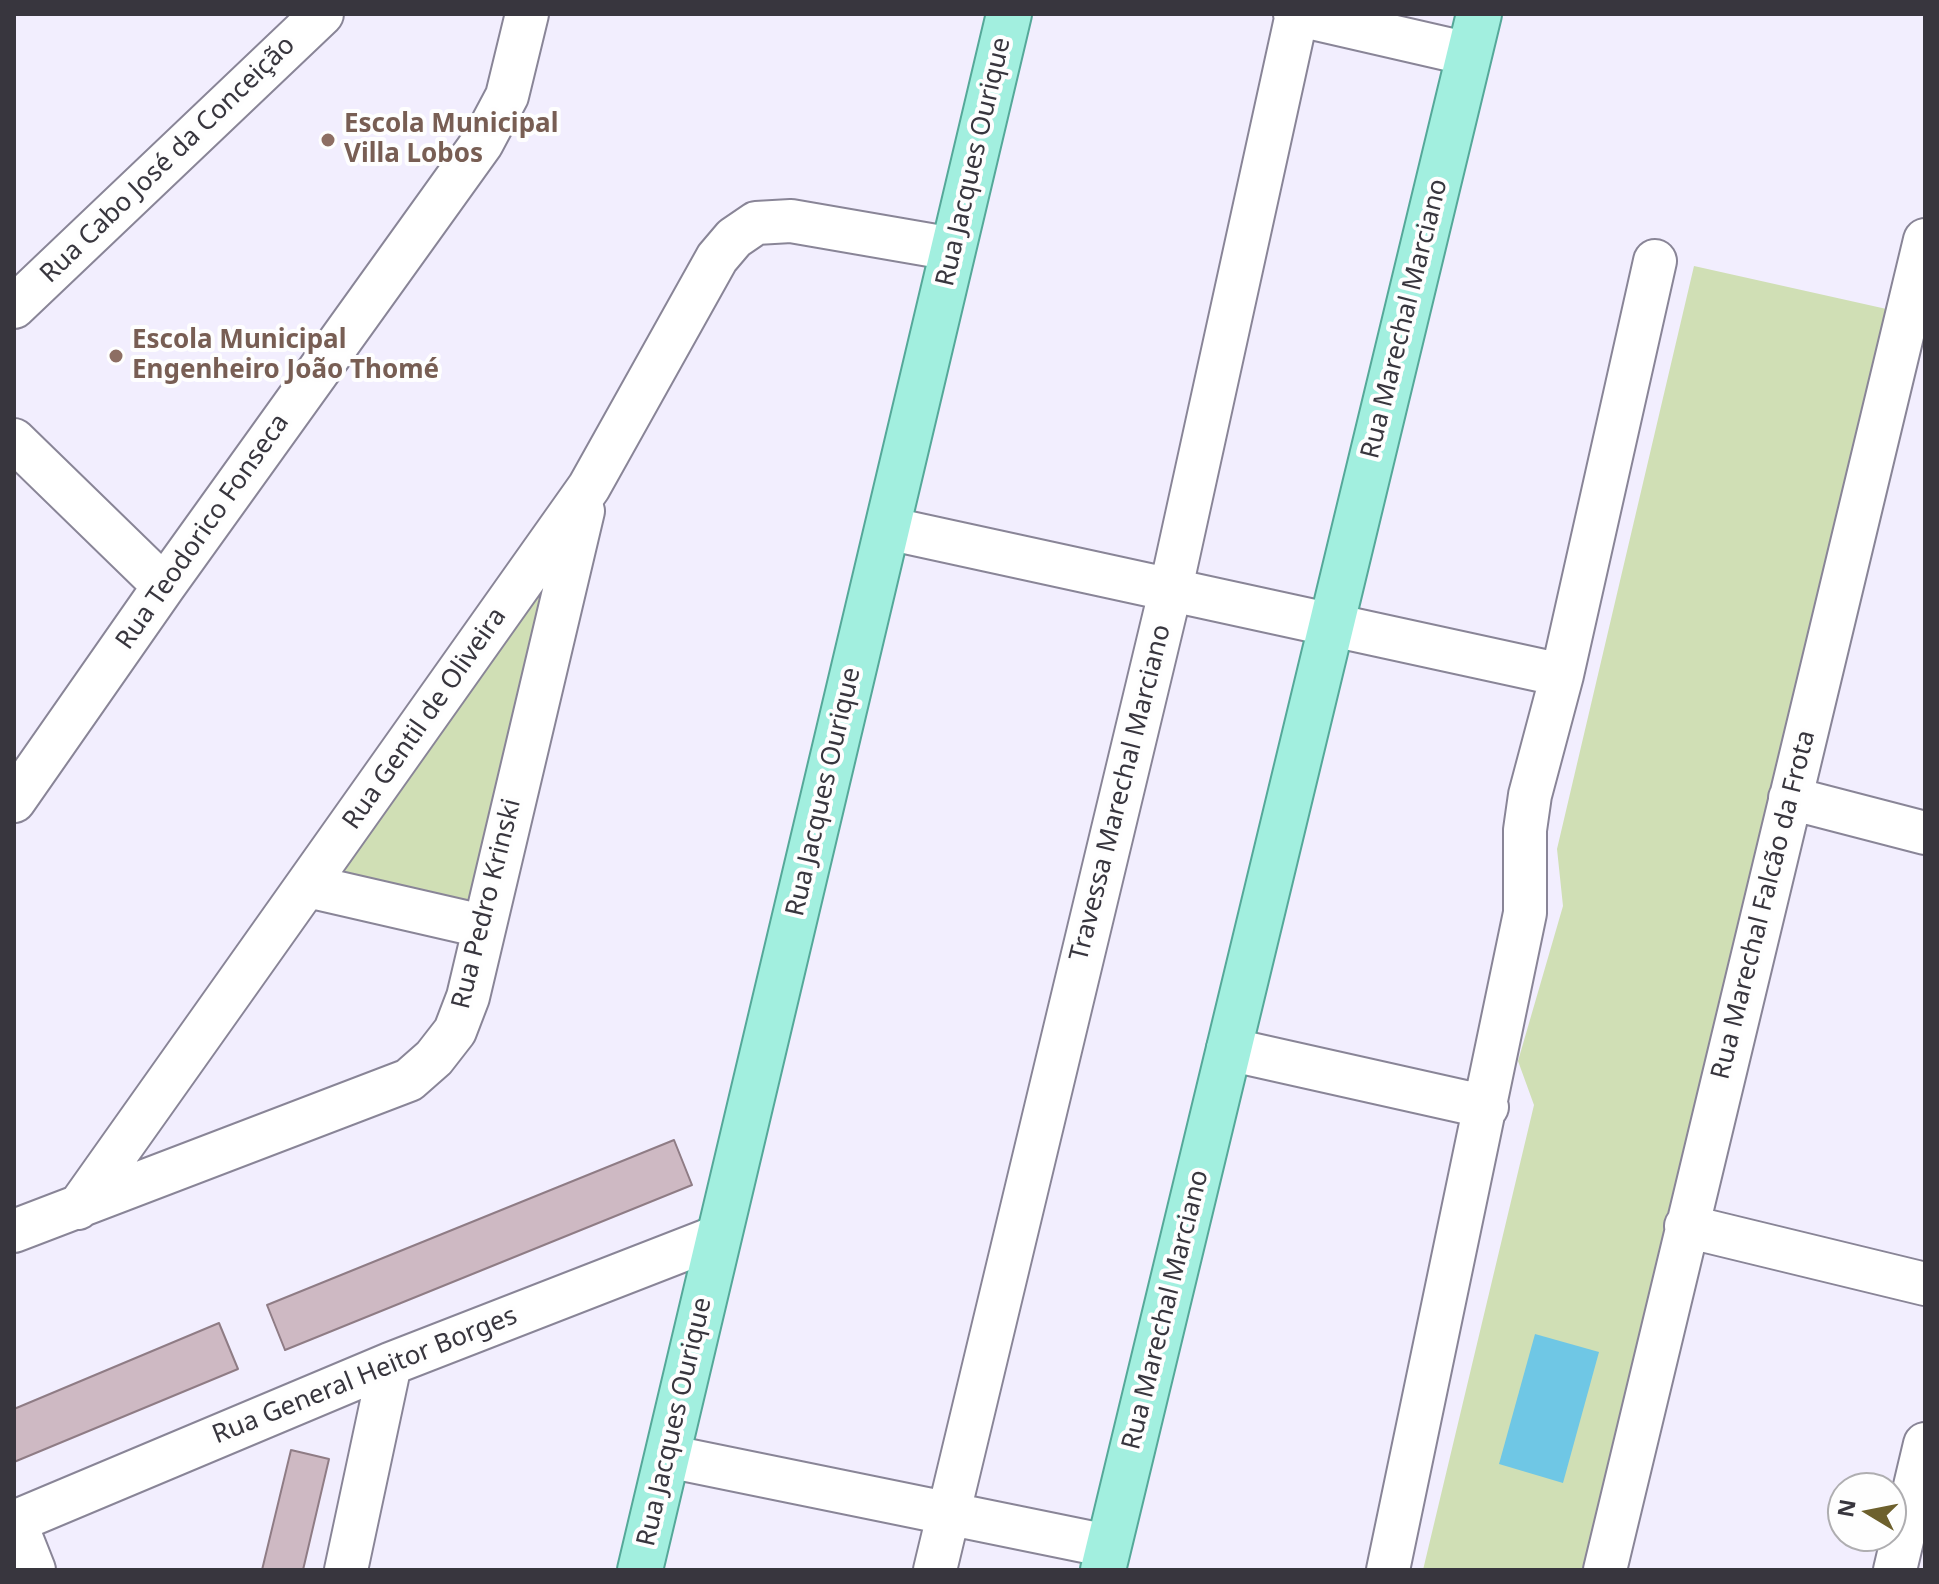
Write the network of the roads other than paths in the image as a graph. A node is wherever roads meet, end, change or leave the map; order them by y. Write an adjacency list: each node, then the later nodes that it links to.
1 (322, 14): 9 (street, Rua Cabo José da Conceição)
2 (527, 14): 14 (street, Rua Teodorico Fonseca)
3 (1009, 14): 7 (main road, Rua Jacques Ourique)
4 (1296, 14): 5 (street); 15 (street, Travessa Marechal Marciano)
5 (1474, 34): 16 (main road, Rua Marechal Marciano)
6 (1925, 240): 10 (street, Rua Marechal Falcão da Frota)
7 (953, 249): 12 (street, Rua Gentil de Oliveira); 13 (main road, Rua Jacques Ourique)
8 (1655, 261): 17 (street)
9 (14, 307)
10 (1909, 379): 18 (street, Rua Marechal Falcão da Frota)
11 (14, 440): 14 (street)
12 (589, 487): 21 (street, Rua Gentil de Oliveira); 22 (street, Rua Pedro Krinski)
13 (887, 528): 15 (street); 28 (main road, Rua Jacques Ourique)
14 (164, 586): 19 (street, Rua Teodorico Fonseca)
15 (1171, 588): 16 (street); 33 (street, Travessa Marechal Marciano)
16 (1331, 624): 17 (street); 23 (main road, Rua Marechal Marciano)
17 (1562, 675): 24 (street)
18 (1790, 798): 20 (street); 26 (street, Rua Marechal Falcão da Frota)
19 (14, 801)
20 (1925, 833)
21 (308, 886): 22 (street); 25 (street, Rua Gentil de Oliveira)
22 (482, 926): 25 (street, Rua Pedro Krinski)
23 (1228, 1049): 24 (street); 35 (main road, Rua Marechal Marciano)
24 (1487, 1107): 40 (street)
25 (78, 1208): 27 (street, Rua Pedro Krinski)
26 (1686, 1226): 29 (street); 41 (street, Rua Marechal Falcão da Frota)
27 (14, 1231)
28 (719, 1236): 30 (street, Rua General Heitor Borges); 32 (main road, Rua Jacques Ourique)
29 (1925, 1284)
30 (390, 1364): 34 (street, Rua General Heitor Borges); 37 (street)
31 (1925, 1444): 42 (street)
32 (667, 1456): 33 (street); 38 (main road, Rua Jacques Ourique)
33 (948, 1512): 35 (street); 39 (street, Travessa Marechal Marciano)
34 (14, 1522): 36 (street)
35 (1106, 1558)
36 (34, 1570)
37 (346, 1570)
38 (640, 1570)
39 (935, 1570)
40 (1388, 1570)
41 (1605, 1570)
42 (1895, 1570)

